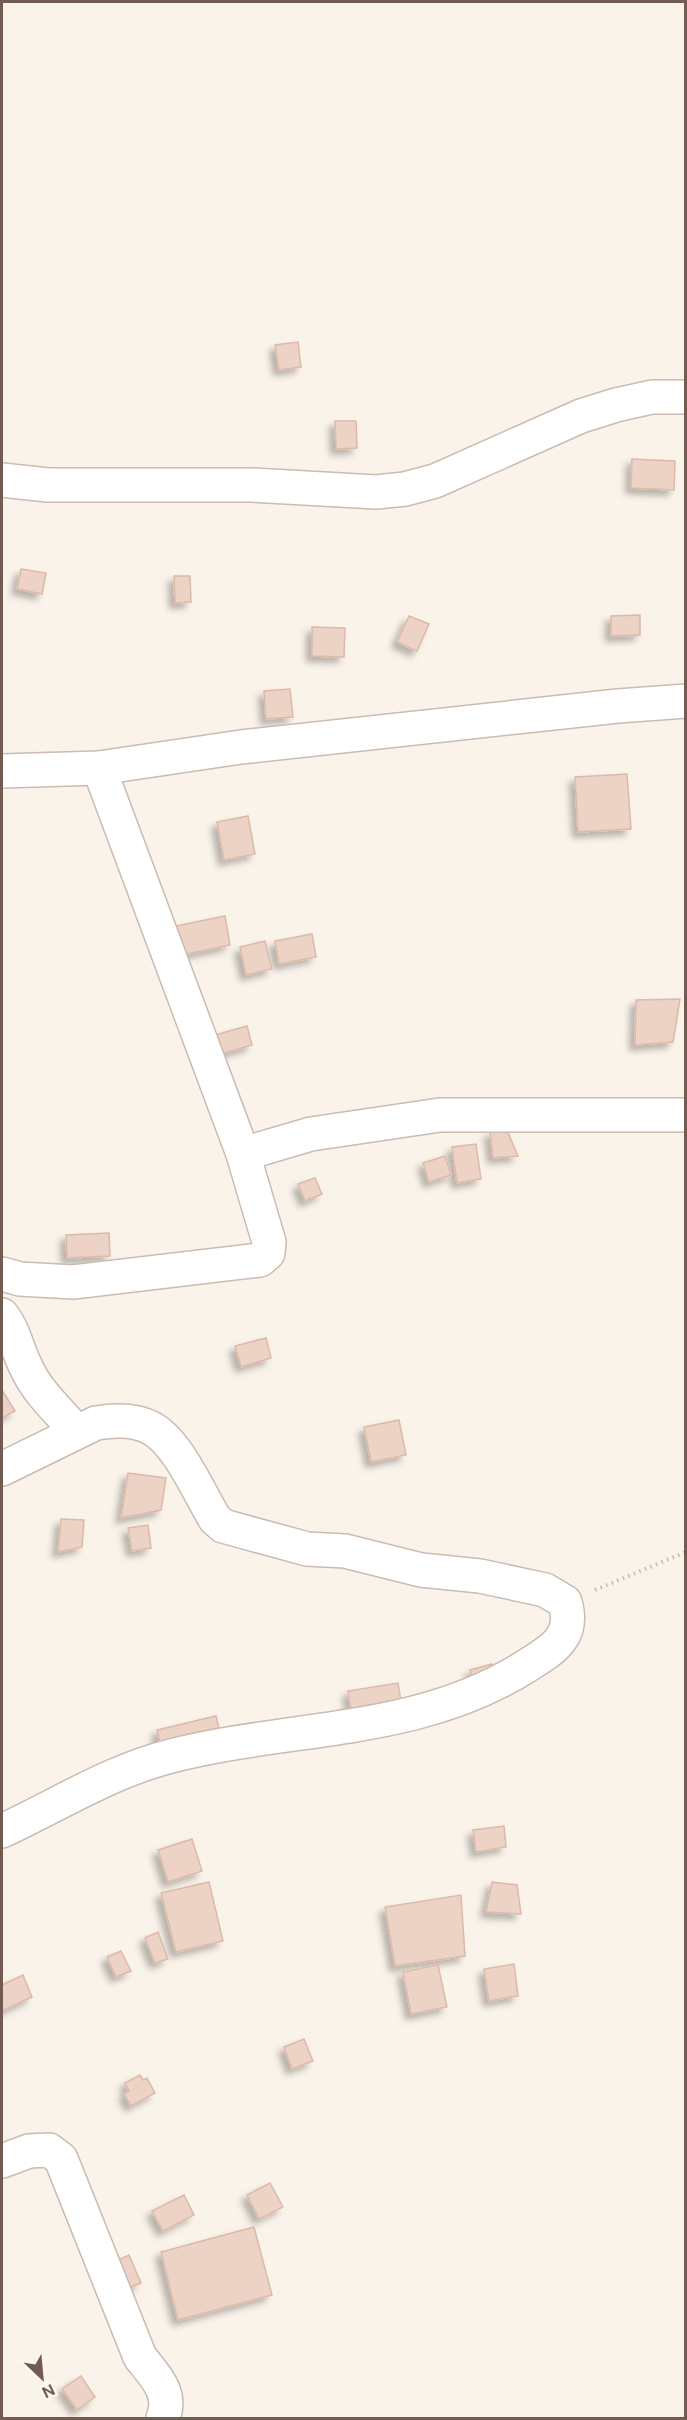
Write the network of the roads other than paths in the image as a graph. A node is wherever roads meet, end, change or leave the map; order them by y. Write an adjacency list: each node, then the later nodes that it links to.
1 (686, 397): 2 (street)
2 (2, 480)
3 (686, 701): 4 (street)
4 (99, 768): 5 (street); 7 (street)
5 (2, 771)
6 (686, 1115): 7 (street)
7 (243, 1154): 8 (street)
8 (2, 1274)
9 (2, 1315): 10 (street)
10 (76, 1431): 11 (street); 12 (street)
11 (2, 1468)
12 (2, 1831)
13 (2, 2161): 14 (street)
14 (163, 2418)

